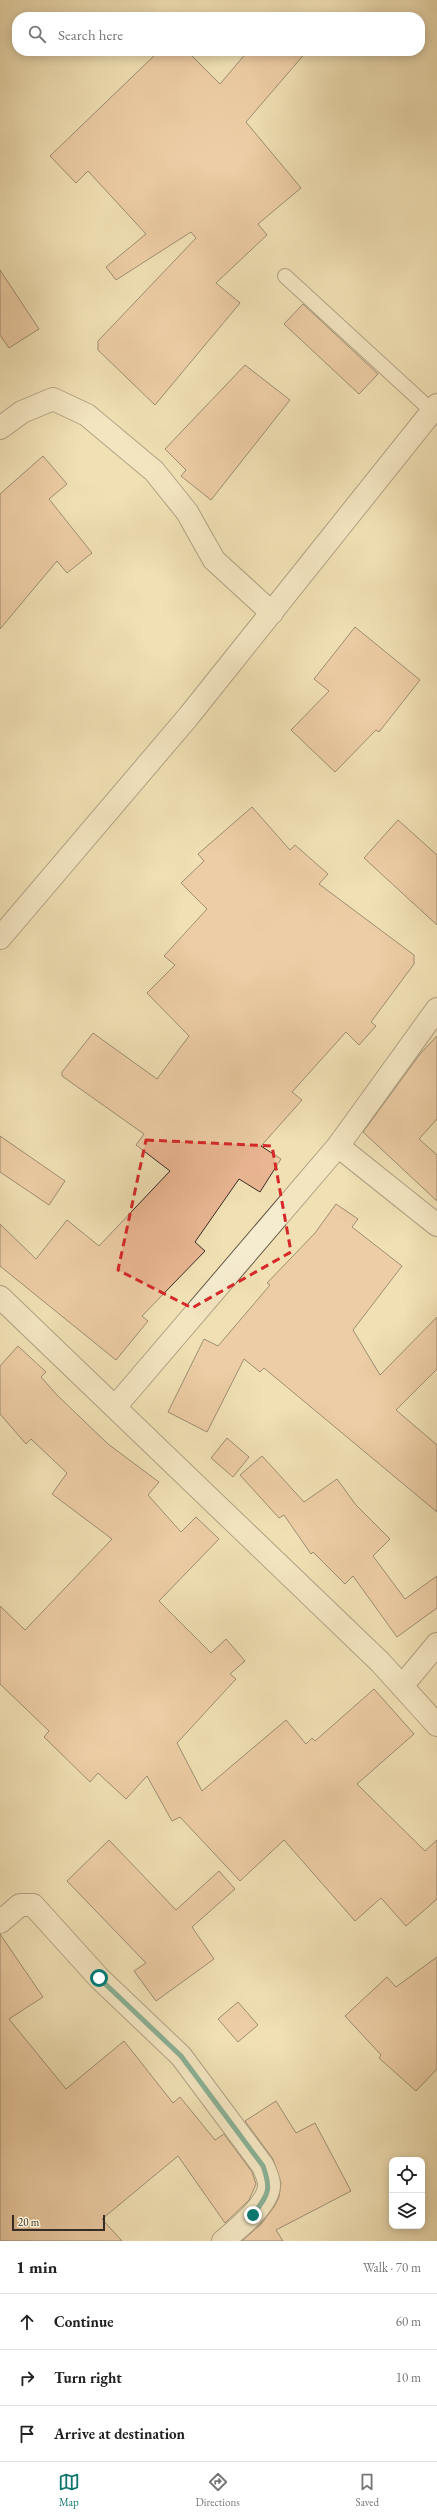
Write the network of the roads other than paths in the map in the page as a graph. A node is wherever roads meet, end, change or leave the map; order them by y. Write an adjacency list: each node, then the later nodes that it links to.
1 (285, 276): 2 (lane)
2 (435, 408): 4 (street)
3 (0, 428): 4 (street)
4 (272, 613): 5 (street)
5 (0, 938)
6 (437, 1010): 7 (street)
7 (338, 1146): 8 (street); 10 (street)
8 (437, 1225)
9 (0, 1297): 10 (street)
10 (115, 1407): 12 (street)
11 (437, 1644): 12 (street)
12 (402, 1686): 13 (street)
13 (437, 1725)
14 (0, 1922): 15 (street)
15 (223, 2241)

